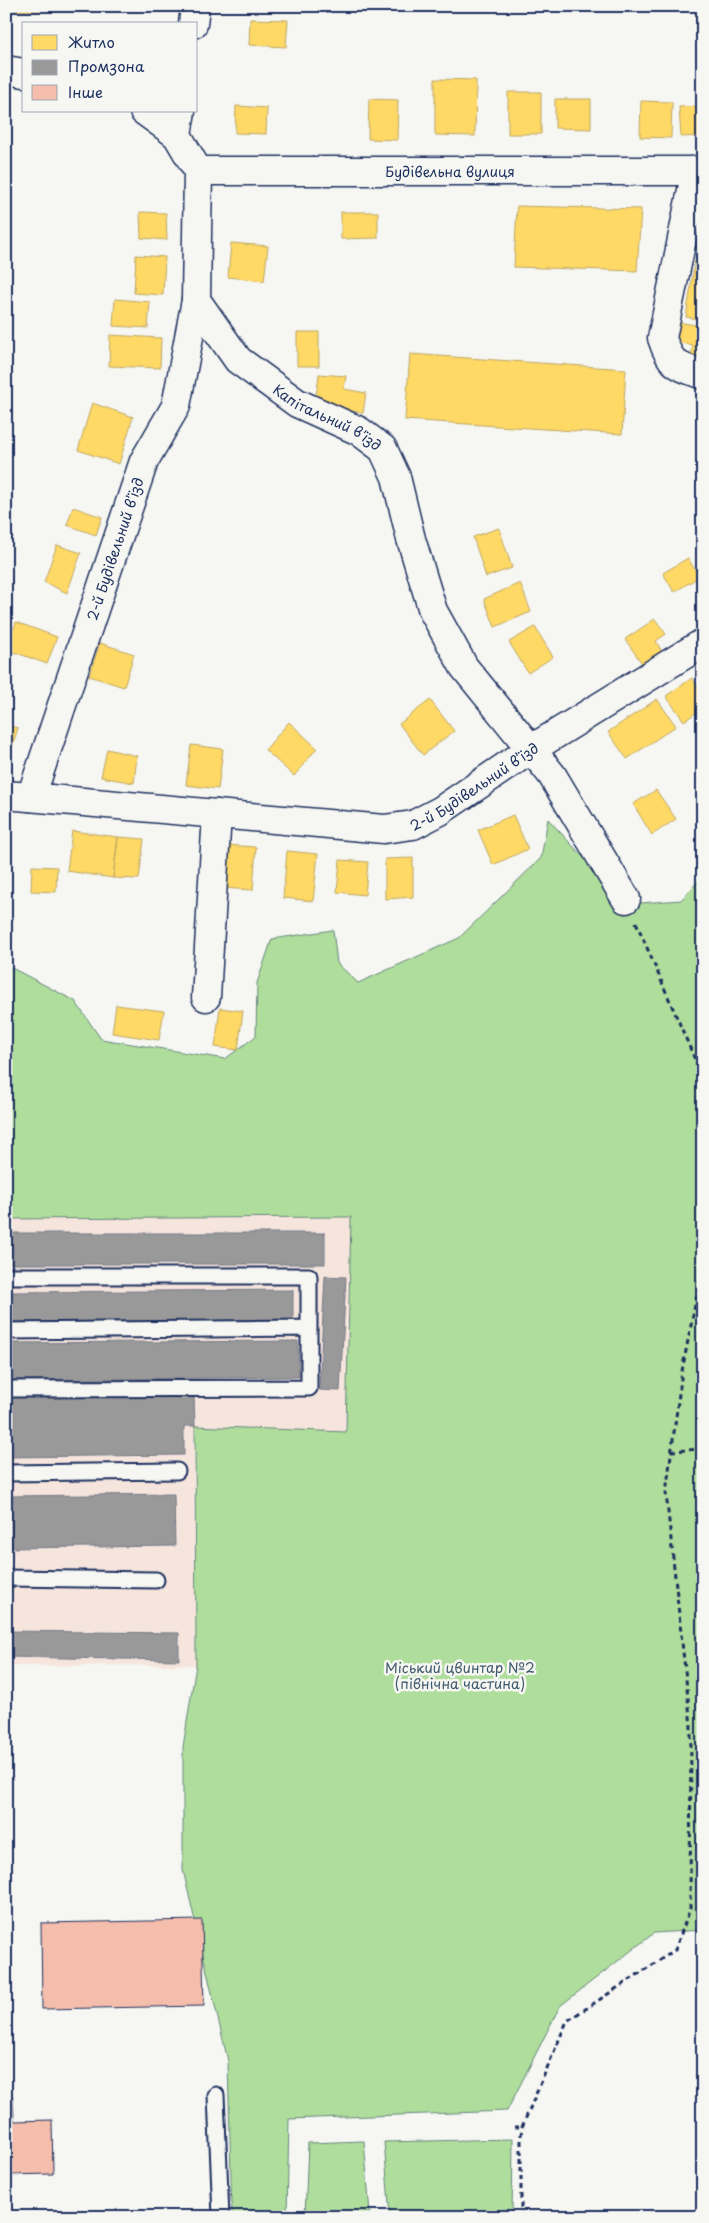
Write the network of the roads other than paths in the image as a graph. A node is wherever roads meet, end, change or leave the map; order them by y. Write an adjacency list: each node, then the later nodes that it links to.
1 (195, 6): 2 (street)
2 (193, 22)
3 (6, 70): 4 (street)
4 (22, 73)
5 (147, 112): 6 (street)
6 (179, 123): 8 (street)
7 (699, 170): 8 (street, Будівельна вулиця); 10 (street)
8 (198, 171): 9 (street)
9 (196, 300): 12 (street, Капітальний в'їзд); 13 (street, 2-й Будівельний в’їзд)
10 (703, 376)
11 (703, 643): 12 (street, 2-й Будівельний в’їзд)
12 (530, 750): 14 (street, 2-й Будівельний в’їзд); 15 (street, Капітальний в'їзд)
13 (19, 796): 14 (street, 2-й Будівельний в’їзд)
14 (217, 814): 16 (street)
15 (626, 899)
16 (206, 997)
17 (6, 1276): 18 (lane)
18 (309, 1328): 19 (lane); 20 (lane)
19 (6, 1332)
20 (6, 1389)
21 (177, 1471): 22 (lane)
22 (6, 1473)
23 (6, 1578): 24 (lane)
24 (156, 1580)
25 (216, 2095): 26 (lane)
26 (221, 2217)

